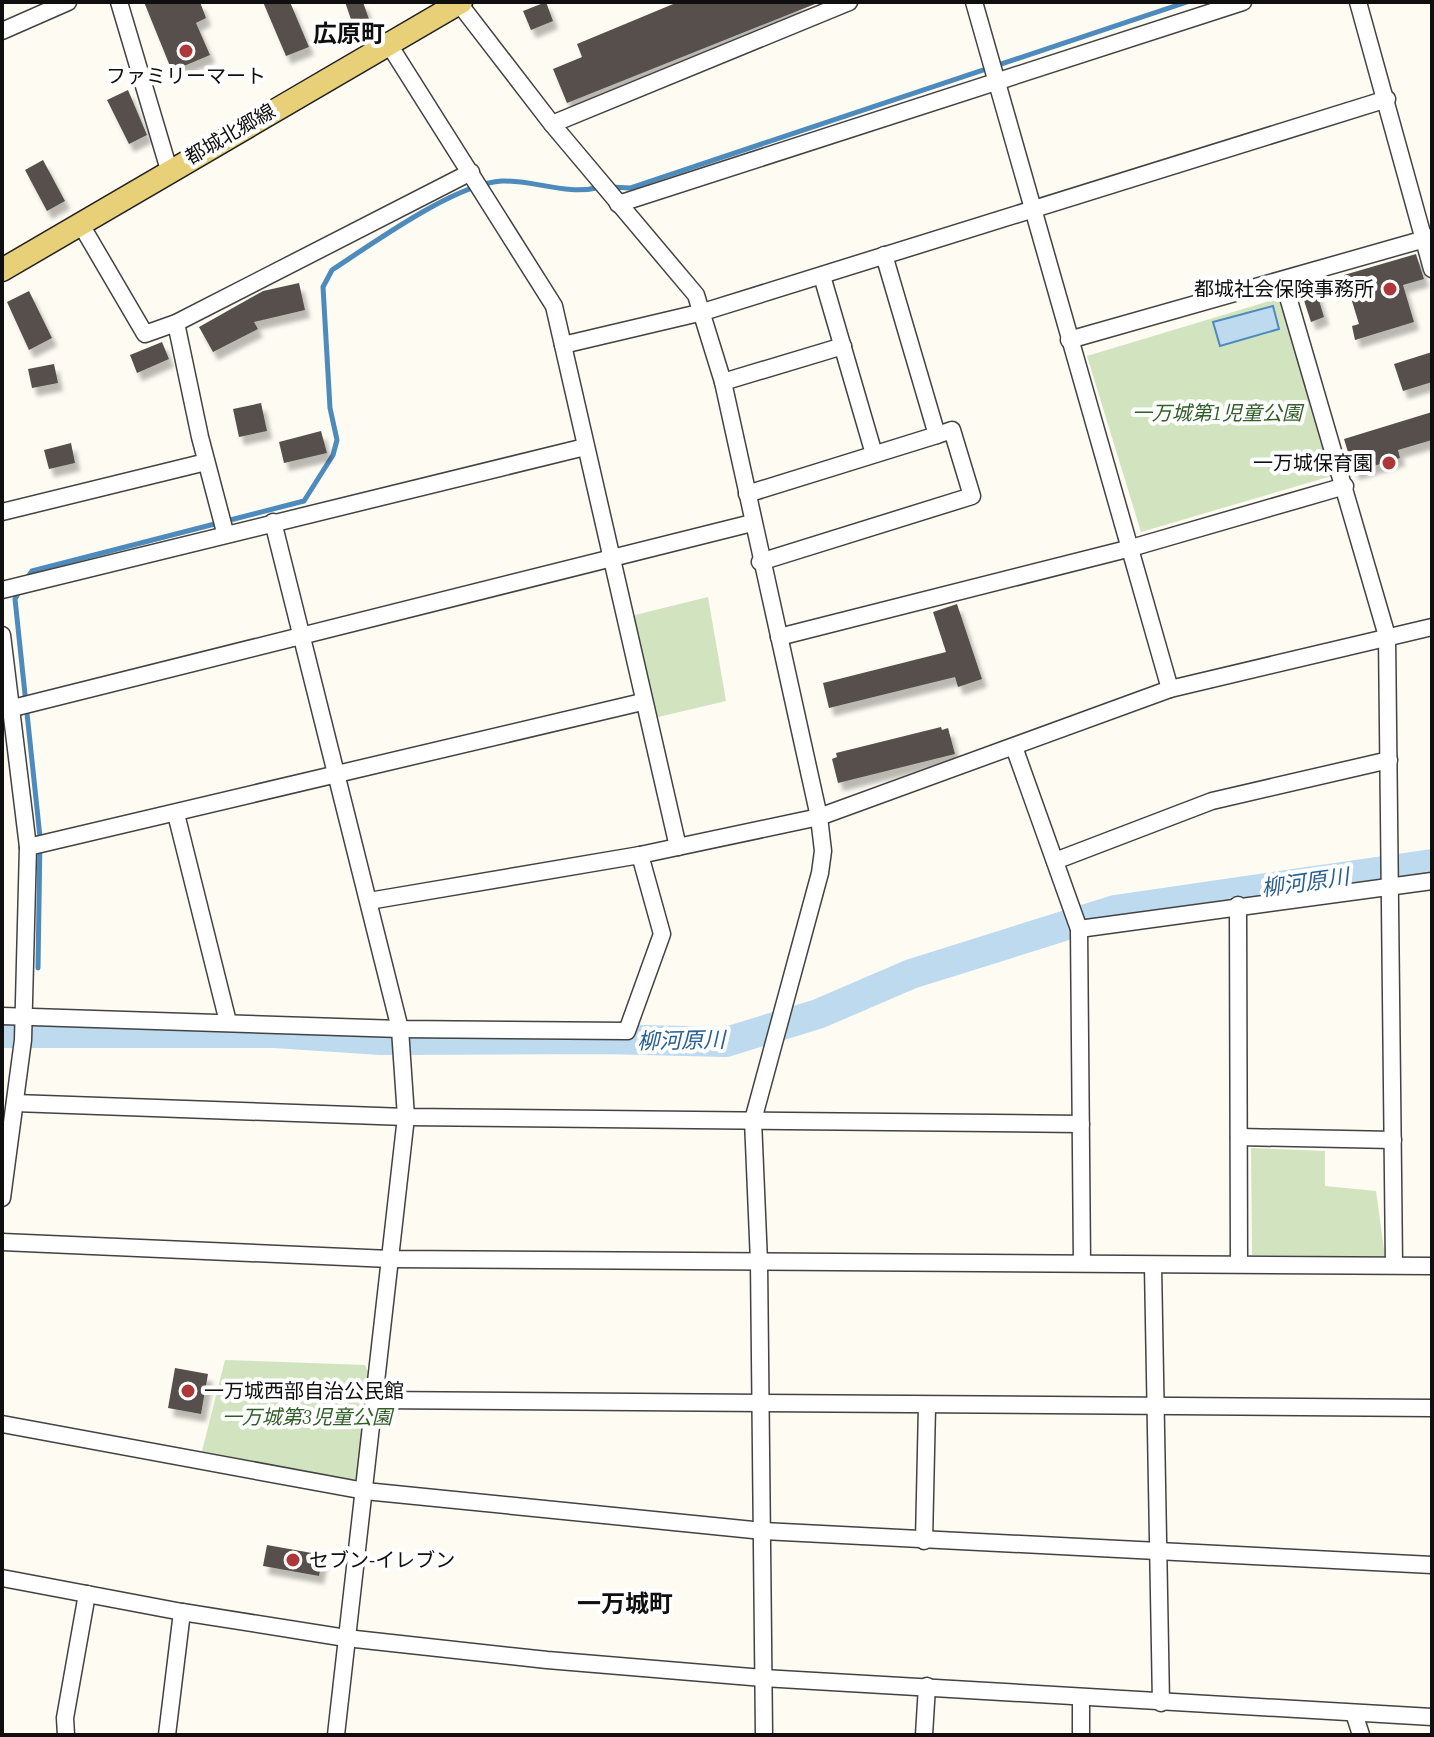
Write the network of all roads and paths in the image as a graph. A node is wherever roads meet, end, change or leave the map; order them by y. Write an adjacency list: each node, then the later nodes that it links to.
1 (68, 2): 8 (street)
2 (119, 2): 13 (street)
3 (459, 2): 9 (main road, 都城北郷線); 12 (street)
4 (849, 2): 12 (street)
5 (974, 2): 10 (street)
6 (1243, 2): 10 (street)
7 (1358, 2): 11 (street)
8 (2, 31)
9 (388, 43): 13 (main road, 都城北郷線); 14 (street)
10 (997, 82): 15 (street); 16 (street)
11 (1387, 99): 16 (street); 18 (street)
12 (552, 124): 15 (street)
13 (169, 170): 17 (main road, 都城北郷線)
14 (471, 172): 25 (street); 27 (street)
15 (618, 204): 24 (street)
16 (1034, 207): 19 (street); 26 (street)
17 (80, 223): 21 (main road, 都城北郷線); 25 (street)
18 (1428, 238): 20 (street); 23 (street)
19 (884, 255): 22 (street); 30 (street)
20 (1432, 269)
21 (2, 270)
22 (822, 276): 24 (street); 28 (street)
23 (1283, 280): 26 (street); 34 (street)
24 (703, 312): 27 (street); 29 (street)
25 (176, 323): 33 (street)
26 (1069, 340): 40 (street)
27 (563, 345): 31 (street)
28 (843, 346): 29 (street); 32 (street)
29 (723, 382): 35 (street)
30 (937, 435): 32 (street); 42 (street)
31 (585, 447): 37 (street); 41 (street)
32 (874, 454): 35 (street)
33 (206, 462): 36 (street); 39 (street)
34 (1345, 486): 40 (street); 46 (street)
35 (747, 494): 38 (street)
36 (2, 512)
37 (273, 522): 39 (street); 48 (street)
38 (752, 523): 41 (street); 42 (street)
39 (225, 532): 43 (street)
40 (1131, 548): 47 (street); 49 (street)
41 (611, 560): 48 (street); 50 (street)
42 (760, 562): 47 (street)
43 (2, 590)
44 (1432, 627): 46 (street)
45 (2, 635): 51 (street)
46 (1387, 636): 49 (street); 53 (street)
47 (779, 637): 56 (street)
48 (301, 638): 51 (street); 54 (street)
49 (1170, 689): 52 (street)
50 (642, 702): 54 (street); 58 (street)
51 (13, 708): 57 (street)
52 (1014, 747): 56 (street); 60 (street)
53 (1389, 760): 60 (street); 62 (street)
54 (337, 775): 55 (street); 63 (street)
55 (176, 814): 57 (street); 68 (street)
56 (819, 817): 58 (street); 72 (street)
57 (28, 847): 66 (street)
58 (678, 847): 59 (street)
59 (640, 855): 63 (street); 69 (street)
60 (1055, 861): 65 (street)
61 (1432, 881): 62 (street)
62 (1389, 886): 64 (street); 75 (street)
63 (369, 901): 69 (street)
64 (1238, 905): 65 (street); 74 (street)
65 (1079, 929): 73 (street)
66 (25, 1015): 67 (street); 68 (street); 70 (street)
67 (2, 1016)
68 (228, 1022): 69 (street)
69 (400, 1038): 71 (street)
70 (15, 1103): 71 (street); 76 (street)
71 (406, 1117): 72 (street); 78 (street)
72 (753, 1120): 73 (street); 79 (street)
73 (1081, 1124): 80 (street)
74 (1239, 1137): 75 (street); 81 (street)
75 (1393, 1140): 82 (street)
76 (2, 1198)
77 (2, 1242): 78 (street)
78 (390, 1259): 79 (street); 85 (street)
79 (759, 1262): 80 (street); 86 (street)
80 (1082, 1263): 83 (street)
81 (1239, 1264): 82 (street); 83 (street)
82 (1394, 1265): 84 (street)
83 (1153, 1266): 88 (street)
84 (1432, 1266)
85 (374, 1400): 86 (street); 91 (street)
86 (759, 1403): 87 (street); 92 (street)
87 (927, 1406): 88 (street); 93 (street)
88 (1156, 1406): 89 (street); 94 (street)
89 (1432, 1408)
90 (2, 1424): 91 (street)
91 (365, 1491): 92 (street); 99 (street)
92 (763, 1531): 93 (street); 100 (street)
93 (924, 1541): 94 (street)
94 (1159, 1553): 95 (street); 103 (street)
95 (1432, 1565)
96 (2, 1578): 97 (street)
97 (87, 1594): 98 (street); 106 (street)
98 (182, 1612): 99 (street); 107 (street)
99 (346, 1638): 100 (street); 108 (street)
100 (763, 1678): 101 (street); 109 (street)
101 (927, 1686): 102 (street); 110 (street)
102 (1081, 1698): 103 (street); 111 (street)
103 (1161, 1703): 104 (street)
104 (1354, 1713): 105 (street); 112 (street)
105 (1432, 1717)
106 (66, 1735)
107 (167, 1735)
108 (336, 1735)
109 (764, 1735)
110 (924, 1735)
111 (1081, 1735)
112 (1361, 1735)

